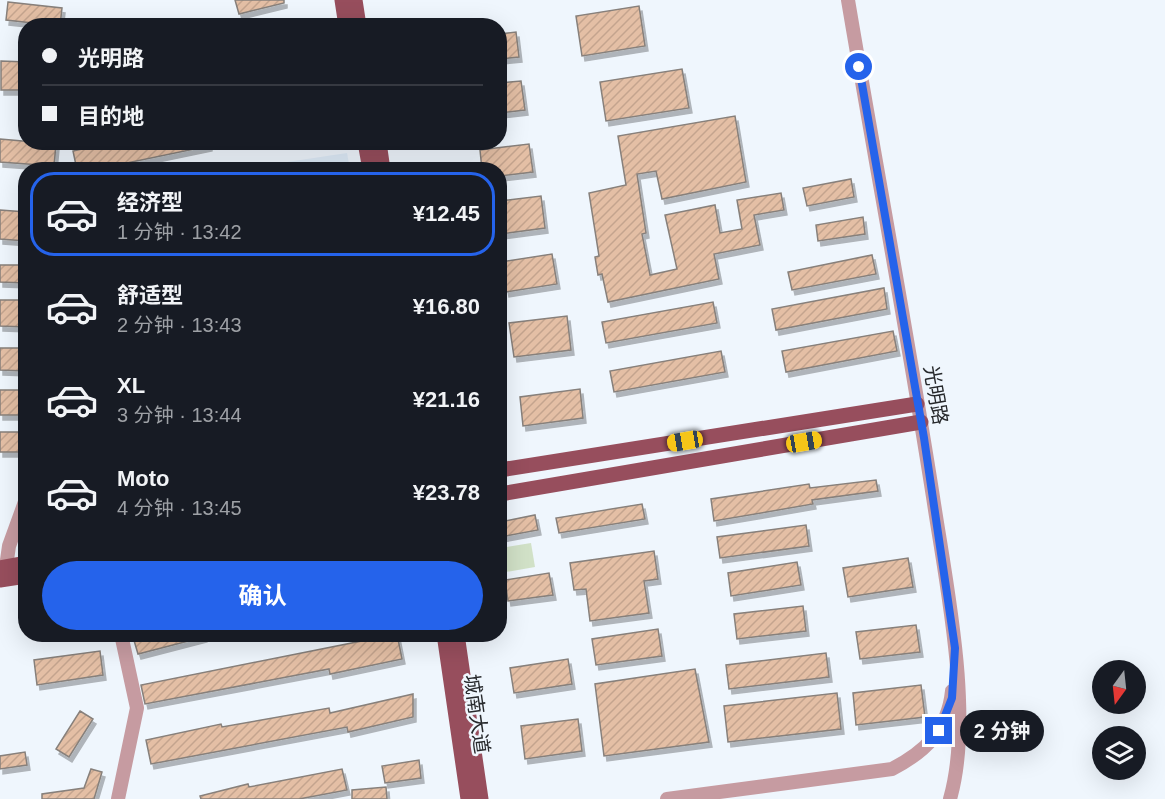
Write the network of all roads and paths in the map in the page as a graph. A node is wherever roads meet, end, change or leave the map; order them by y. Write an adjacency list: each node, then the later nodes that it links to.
1 (342, 0): 4 (main road)
2 (355, 0): 5 (main road)
3 (848, 0): 6 (street, 光明路)
4 (345, 18)
5 (358, 18)
6 (917, 404): 7 (street, 光明路); 8 (main road)
7 (921, 422): 9 (main road); 15 (street, 光明路)
8 (507, 469)
9 (507, 493)
10 (18, 521): 11 (street)
11 (9, 574)
12 (123, 642): 16 (street)
13 (445, 642): 17 (main road, 城南大道)
14 (458, 642): 18 (main road, 城南大道)
15 (955, 648): 19 (street); 20 (street, 光明路)
16 (118, 799)
17 (468, 799)
18 (481, 799)
19 (667, 799)
20 (950, 799)

